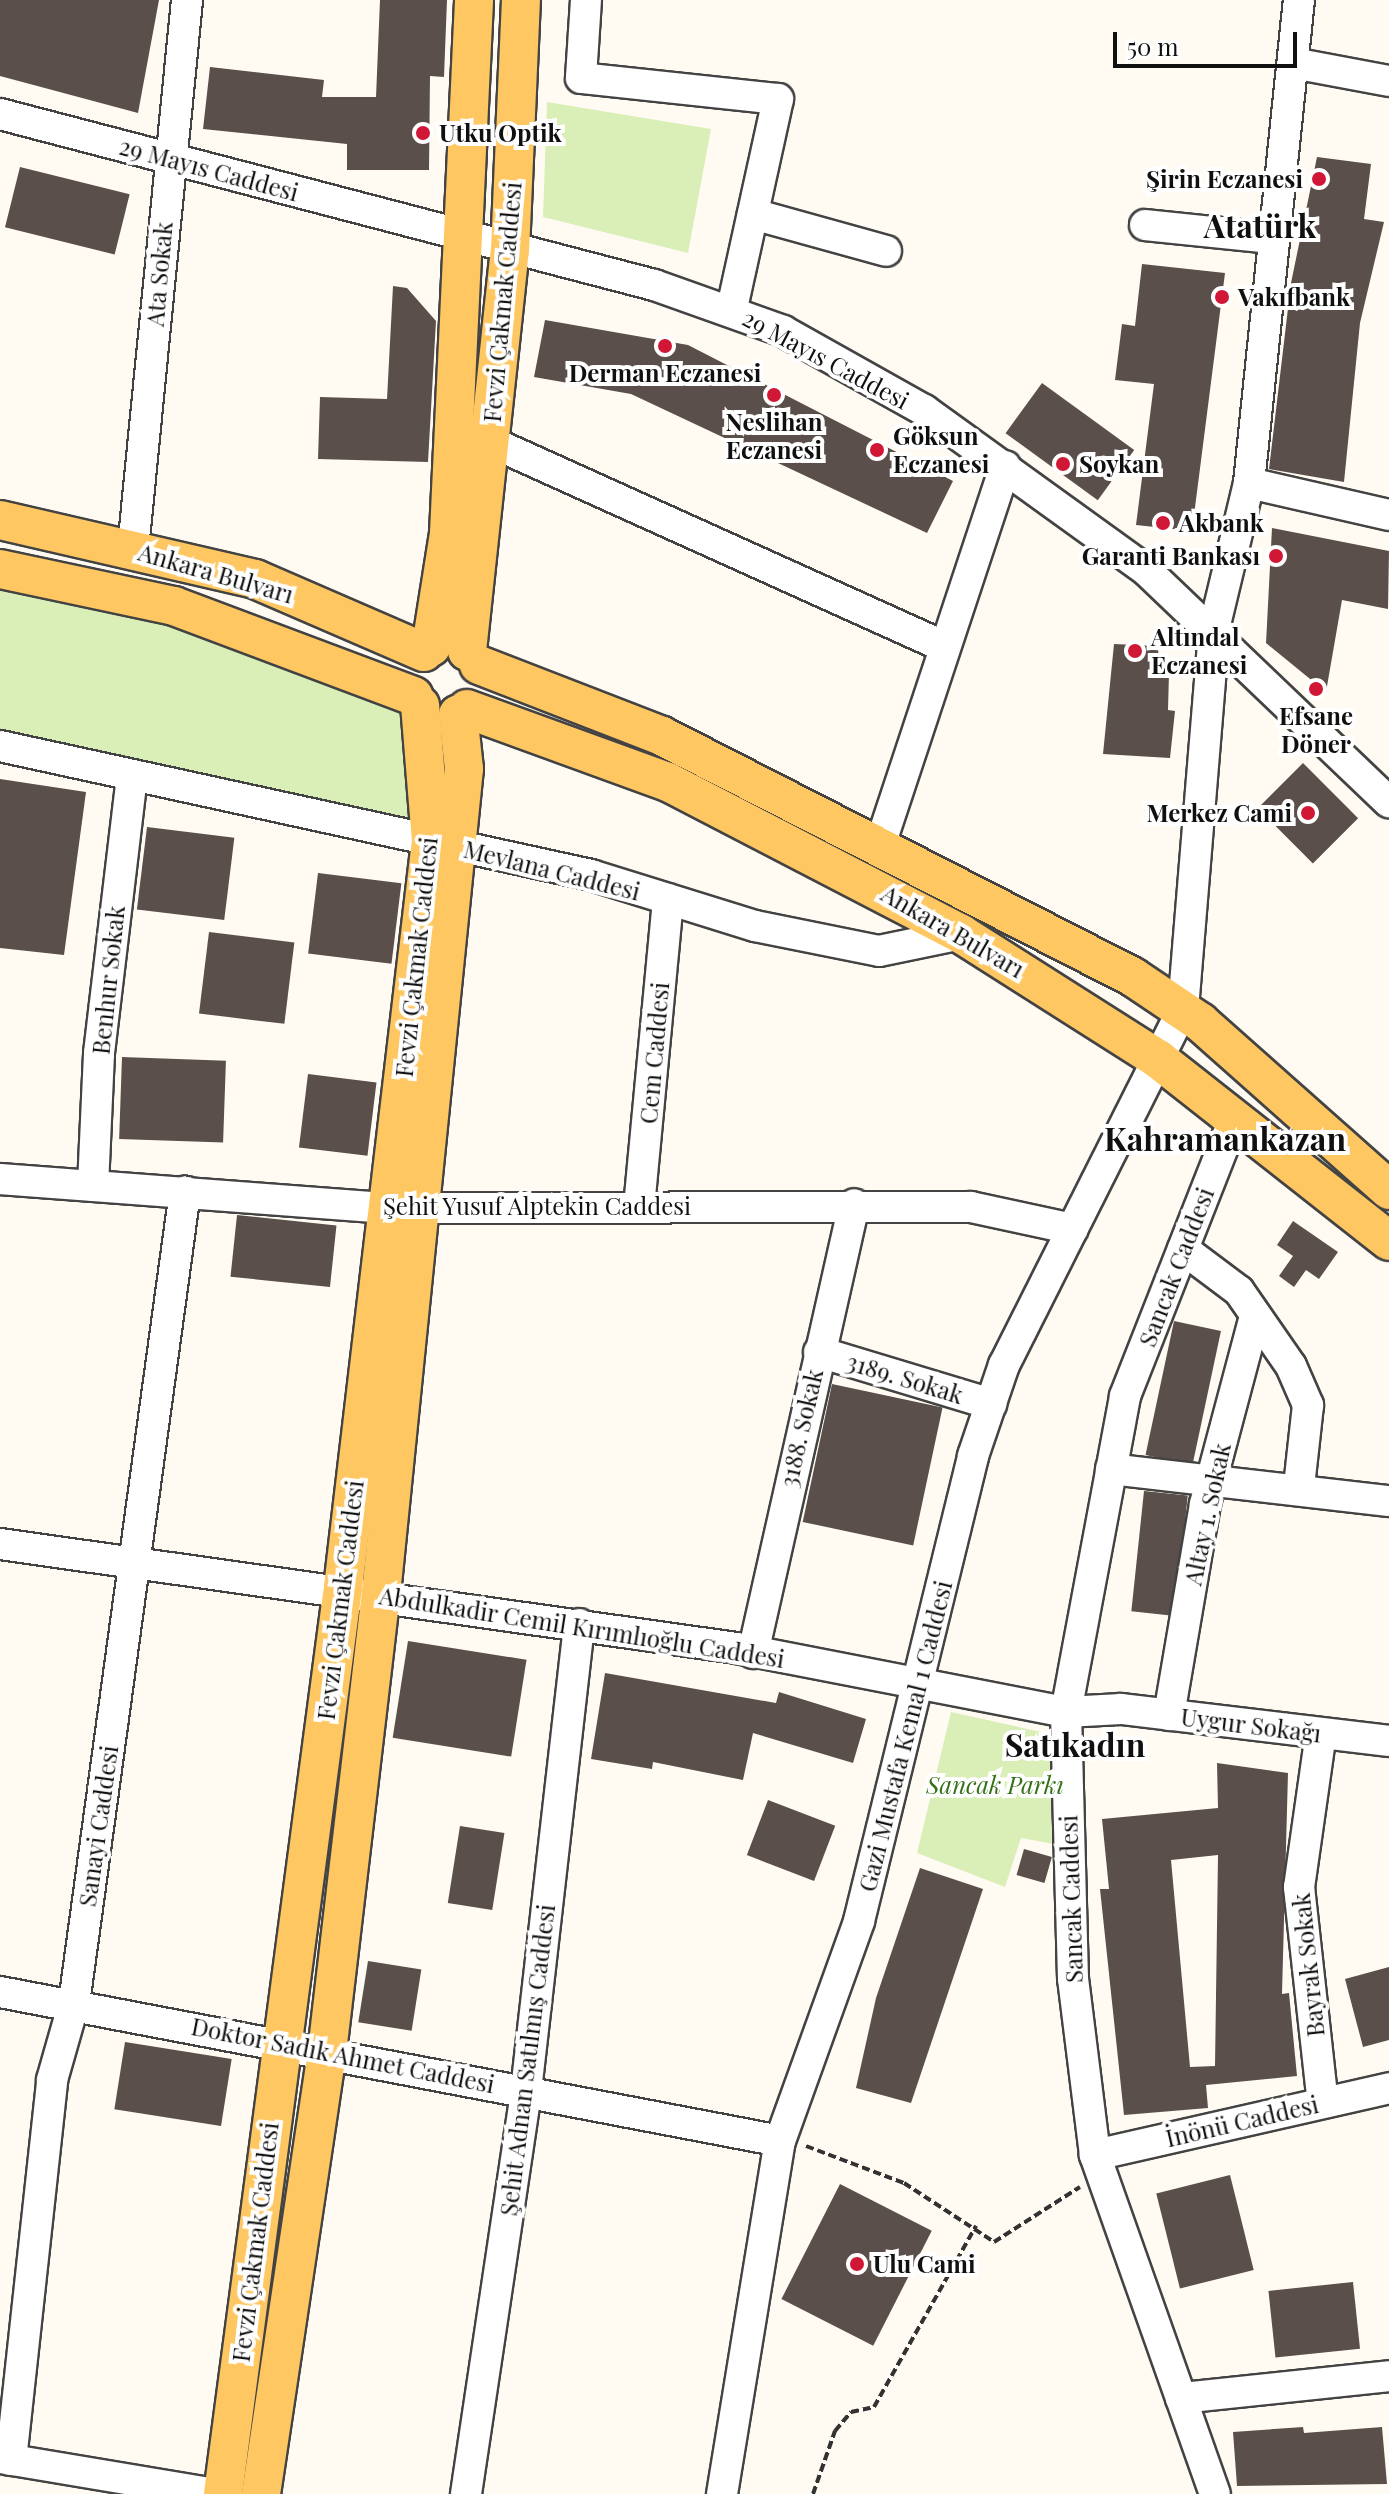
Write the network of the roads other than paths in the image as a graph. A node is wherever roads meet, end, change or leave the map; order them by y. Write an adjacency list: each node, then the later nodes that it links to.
1 (187, 0): 9 (street, Ata Sokak)
2 (474, 0): 13 (main road, Fevzi Çakmak Caddesi)
3 (521, 0): 14 (main road, Fevzi Çakmak Caddesi)
4 (586, 0): 10 (street)
5 (1299, 0): 6 (street)
6 (1293, 63): 7 (street); 12 (street)
7 (1389, 81)
8 (0, 114): 9 (street, 29 Mayıs Caddesi)
9 (169, 157): 13 (street, 29 Mayıs Caddesi); 22 (street, Ata Sokak)
10 (753, 214): 15 (street); 16 (street)
11 (1145, 225): 12 (street)
12 (1271, 238): 19 (street)
13 (466, 240): 14 (street, 29 Mayıs Caddesi); 26 (main road, Fevzi Çakmak Caddesi)
14 (510, 251): 16 (street, 29 Mayıs Caddesi); 17 (main road, Fevzi Çakmak Caddesi)
15 (886, 251)
16 (732, 309): 18 (street, 29 Mayıs Caddesi)
17 (491, 442): 25 (street); 26 (main road, Fevzi Çakmak Caddesi)
18 (1005, 466): 24 (street, 29 Mayıs Caddesi); 25 (street)
19 (1249, 483): 20 (street); 24 (street)
20 (1389, 515)
21 (0, 520): 22 (main road, Ankara Bulvarı)
22 (133, 549): 26 (main road, Ankara Bulvarı)
23 (0, 569): 27 (main road, Ankara Bulvarı)
24 (1214, 629): 31 (street, 29 Mayıs Caddesi); 36 (street)
25 (945, 647): 33 (street)
26 (450, 654): 27 (main road); 28 (main road); 33 (main road, Ankara Bulvarı)
27 (417, 700): 28 (main road); 32 (main road, Fevzi Çakmak Caddesi)
28 (462, 712): 32 (main road, Fevzi Çakmak Caddesi); 35 (main road, Ankara Bulvarı)
29 (0, 746): 30 (street, Mevlana Caddesi)
30 (132, 775): 32 (street, Mevlana Caddesi); 40 (street, Benhur Sokak)
31 (1389, 802)
32 (443, 844): 34 (street, Mevlana Caddesi); 45 (main road, Fevzi Çakmak Caddesi)
33 (880, 845): 36 (main road, Ankara Bulvarı)
34 (668, 899): 35 (street, Mevlana Caddesi); 44 (street, Cem Caddesi)
35 (961, 934): 37 (main road, Ankara Bulvarı)
36 (1183, 1009): 37 (street, Gazi Mustafa Kemal 1 Caddesi); 41 (main road, Ankara Bulvarı)
37 (1158, 1059): 38 (main road, Ankara Bulvarı); 46 (street, Gazi Mustafa Kemal 1 Caddesi)
38 (1235, 1117): 47 (main road, Ankara Bulvarı); 48 (street, Sancak Caddesi)
39 (0, 1179): 40 (street, Şehit Yusuf Alptekin Caddesi)
40 (93, 1186): 42 (street, Şehit Yusuf Alptekin Caddesi)
41 (1389, 1190)
42 (185, 1192): 45 (street, Şehit Yusuf Alptekin Caddesi); 57 (street, Sanayi Caddesi)
43 (854, 1204): 44 (street, Şehit Yusuf Alptekin Caddesi); 46 (street, Şehit Yusuf Alptekin Caddesi); 50 (street, 3188. Sokak)
44 (639, 1207): 45 (street, Şehit Yusuf Alptekin Caddesi)
45 (404, 1208): 58 (main road, Fevzi Çakmak Caddesi); 59 (main road, Fevzi Çakmak Caddesi)
46 (1073, 1229): 51 (street, Gazi Mustafa Kemal 1 Caddesi)
47 (1389, 1241)
48 (1183, 1249): 49 (street); 52 (street, Sancak Caddesi)
49 (1255, 1316): 53 (street, Altay 1. Sokak); 54 (street)
50 (819, 1352): 51 (street, 3189. Sokak); 61 (street, 3188. Sokak)
51 (991, 1404): 62 (street, Gazi Mustafa Kemal 1 Caddesi)
52 (1111, 1469): 53 (street); 63 (street, Sancak Caddesi)
53 (1210, 1482): 54 (street); 64 (street, Altay 1. Sokak)
54 (1299, 1486): 55 (street)
55 (1389, 1501)
56 (0, 1544): 57 (street, Abdulkadir Cemil Kırımlıoğlu Caddesi)
57 (134, 1561): 58 (street, Abdulkadir Cemil Kırımlıoğlu Caddesi); 68 (street, Sanayi Caddesi)
58 (343, 1588): 59 (street, Abdulkadir Cemil Kırımlıoğlu Caddesi); 69 (main road, Fevzi Çakmak Caddesi)
59 (381, 1594): 60 (street, Abdulkadir Cemil Kırımlıoğlu Caddesi); 70 (main road, Fevzi Çakmak Caddesi)
60 (579, 1624): 61 (street, Abdulkadir Cemil Kırımlıoğlu Caddesi); 72 (street, Şehit Adnan Satılmış Caddesi)
61 (753, 1653): 62 (street, Abdulkadir Cemil Kırımlıoğlu Caddesi)
62 (917, 1689): 63 (street, Abdulkadir Cemil Kırımlıoğlu Caddesi); 74 (street, Gazi Mustafa Kemal 1 Caddesi)
63 (1066, 1712): 64 (street, Uygur Sokağı); 75 (street, Sancak Caddesi)
64 (1169, 1715): 65 (street, Uygur Sokağı)
65 (1321, 1733): 66 (street, Uygur Sokağı); 73 (street, Bayrak Sokak)
66 (1389, 1741)
67 (0, 1992): 68 (street, Doktor Sadık Ahmet Caddesi)
68 (74, 2003): 69 (street, Doktor Sadık Ahmet Caddesi); 78 (street, Sanayi Caddesi)
69 (280, 2042): 70 (street, Doktor Sadık Ahmet Caddesi); 80 (main road, Fevzi Çakmak Caddesi)
70 (327, 2052): 72 (street, Doktor Sadık Ahmet Caddesi); 81 (main road, Fevzi Çakmak Caddesi)
71 (1389, 2088): 73 (street, İnönü Caddesi)
72 (526, 2091): 74 (street, Doktor Sadık Ahmet Caddesi); 82 (street, Şehit Adnan Satılmış Caddesi)
73 (1323, 2103): 75 (street, İnönü Caddesi)
74 (780, 2141): 83 (street, Gazi Mustafa Kemal 1 Caddesi)
75 (1098, 2164): 77 (street, Sancak Caddesi)
76 (1389, 2376): 77 (street)
77 (1181, 2398): 84 (street, Sancak Caddesi)
78 (6, 2459): 79 (street)
79 (214, 2494)
80 (223, 2494)
81 (261, 2494)
82 (466, 2494)
83 (722, 2494)
84 (1215, 2494)

